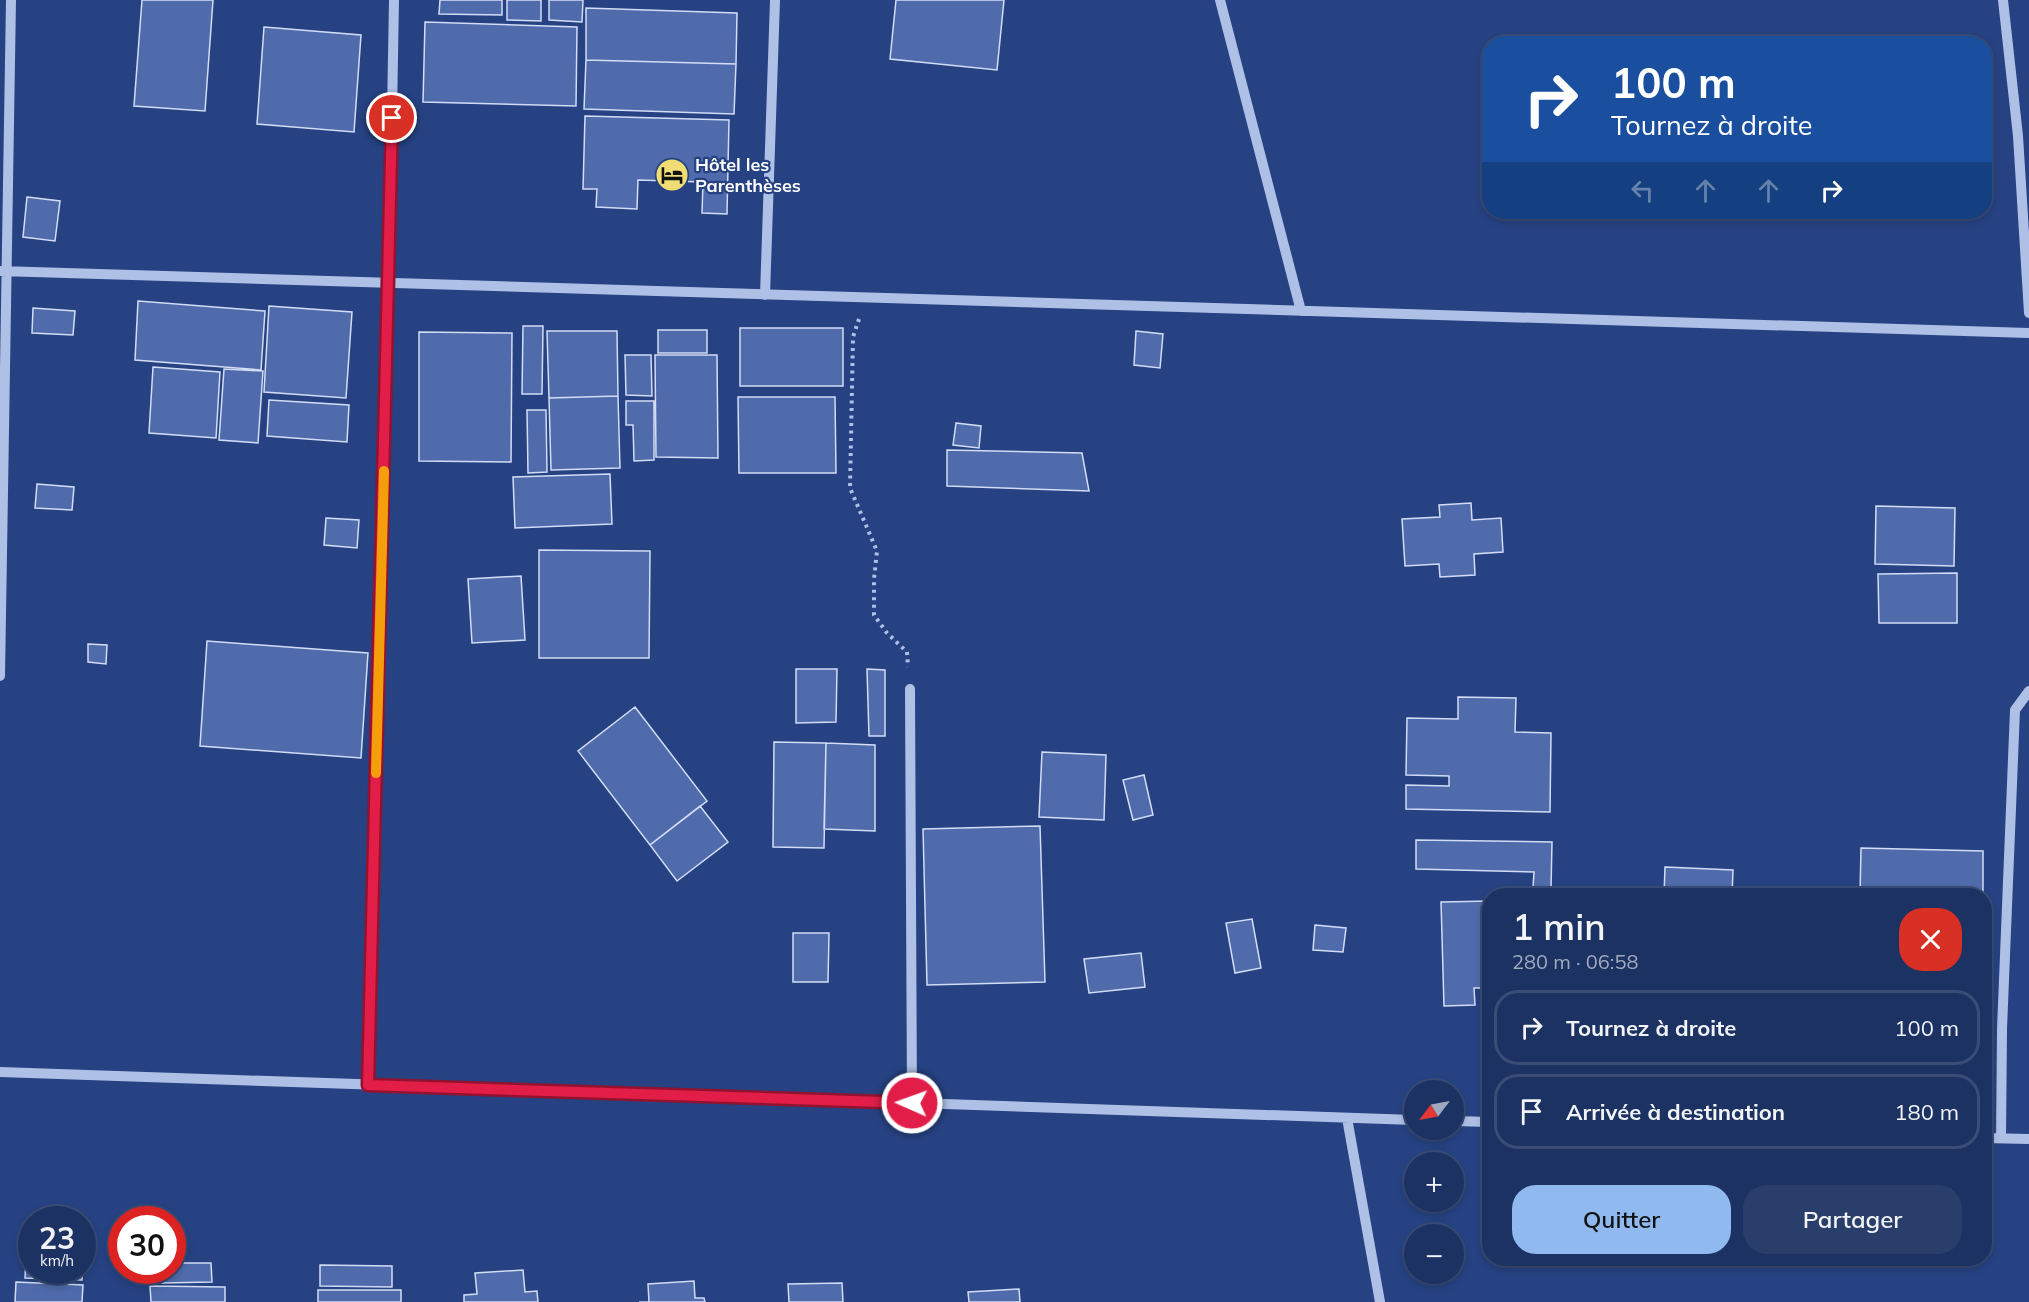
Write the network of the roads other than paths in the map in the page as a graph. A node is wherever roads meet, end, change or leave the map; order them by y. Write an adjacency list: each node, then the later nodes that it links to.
1 (11, 0): 6 (street)
2 (394, 0): 7 (street)
3 (776, 0): 8 (street)
4 (1220, 0): 9 (street)
5 (2003, 0): 10 (street)
6 (3, 272): 7 (street); 12 (street)
7 (389, 283): 8 (street); 16 (street)
8 (765, 295): 9 (street)
9 (1301, 311): 11 (street)
10 (2029, 313)
11 (2029, 333)
12 (0, 676)
13 (909, 689): 17 (street)
14 (2029, 691): 23 (street)
15 (0, 1072): 16 (street)
16 (368, 1085): 17 (street)
17 (912, 1103): 18 (street)
18 (1347, 1118): 19 (street); 25 (street)
19 (1404, 1120)
20 (1464, 1121): 21 (street)
21 (1482, 1122)
22 (1992, 1138): 23 (street)
23 (2001, 1138): 24 (street)
24 (2029, 1139)
25 (1380, 1302)

